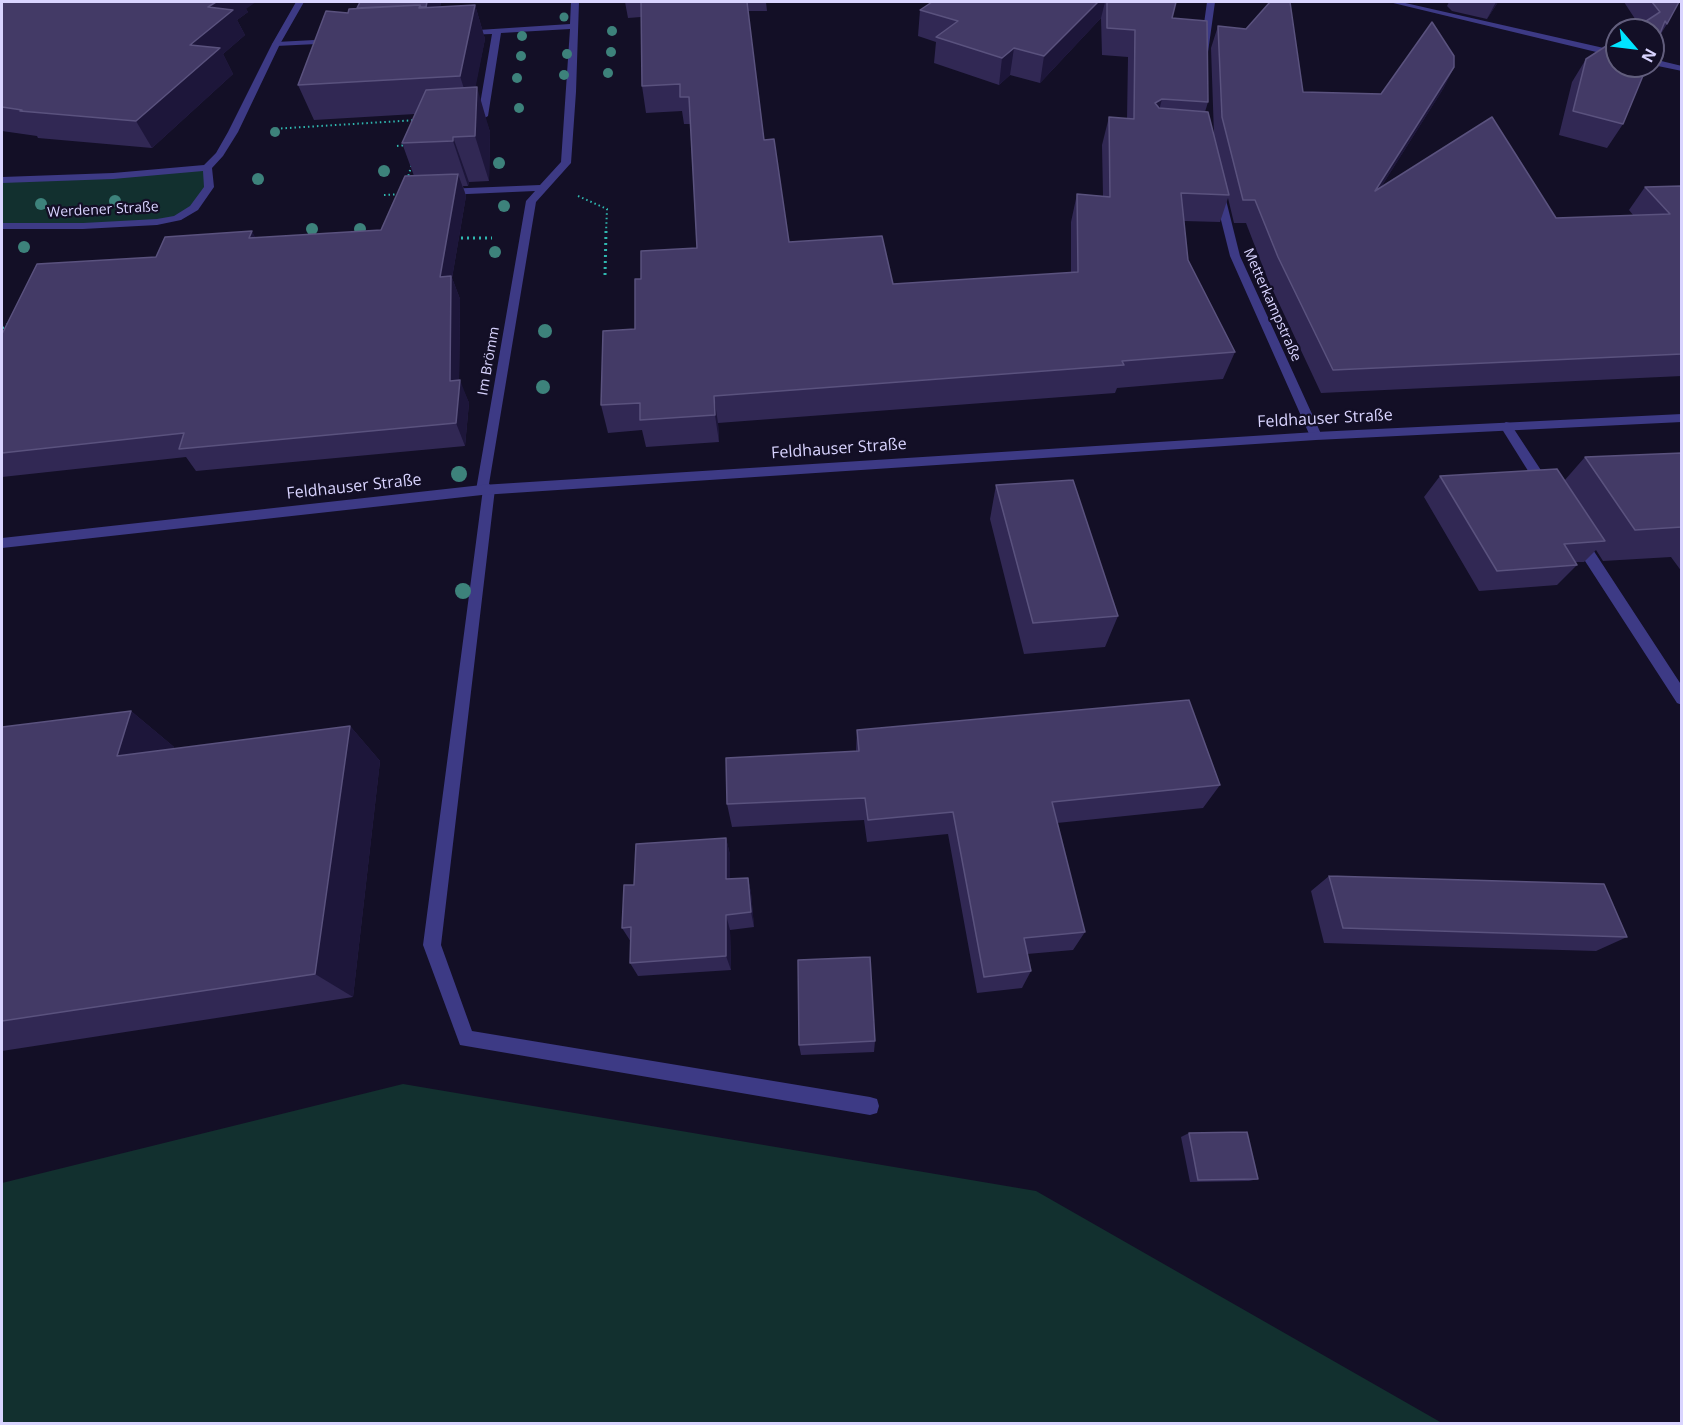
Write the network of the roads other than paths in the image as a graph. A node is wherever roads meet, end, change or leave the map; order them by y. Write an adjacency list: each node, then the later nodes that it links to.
1 (300, 2): 9 (street, Werdener Straße)
2 (575, 2): 5 (street, Im Brömm)
3 (1211, 2): 12 (street)
4 (1393, 2): 10 (street)
5 (573, 26): 6 (street); 17 (street, Im Brömm)
6 (497, 32): 7 (street); 14 (street)
7 (451, 34)
8 (344, 40): 9 (street)
9 (276, 44): 15 (street, Werdener Straße)
10 (1605, 51)
11 (1665, 65): 13 (street)
12 (1204, 68)
13 (1682, 69)
14 (483, 116)
15 (207, 168): 16 (street); 20 (street, Werdener Straße)
16 (2, 180)
17 (545, 185): 19 (street); 24 (street, Im Brömm)
18 (1218, 186): 23 (street, Metterkampstraße)
19 (403, 194)
20 (2, 226)
21 (1682, 418): 22 (street, Feldhauser Straße)
22 (1506, 426): 23 (street, Feldhauser Straße); 25 (street)
23 (1316, 436): 24 (street, Feldhauser Straße)
24 (486, 489): 27 (street, Feldhauser Straße); 29 (street, Im Brömm)
25 (1550, 494)
26 (1569, 524): 28 (street)
27 (2, 543)
28 (1682, 699)
29 (870, 1106)

